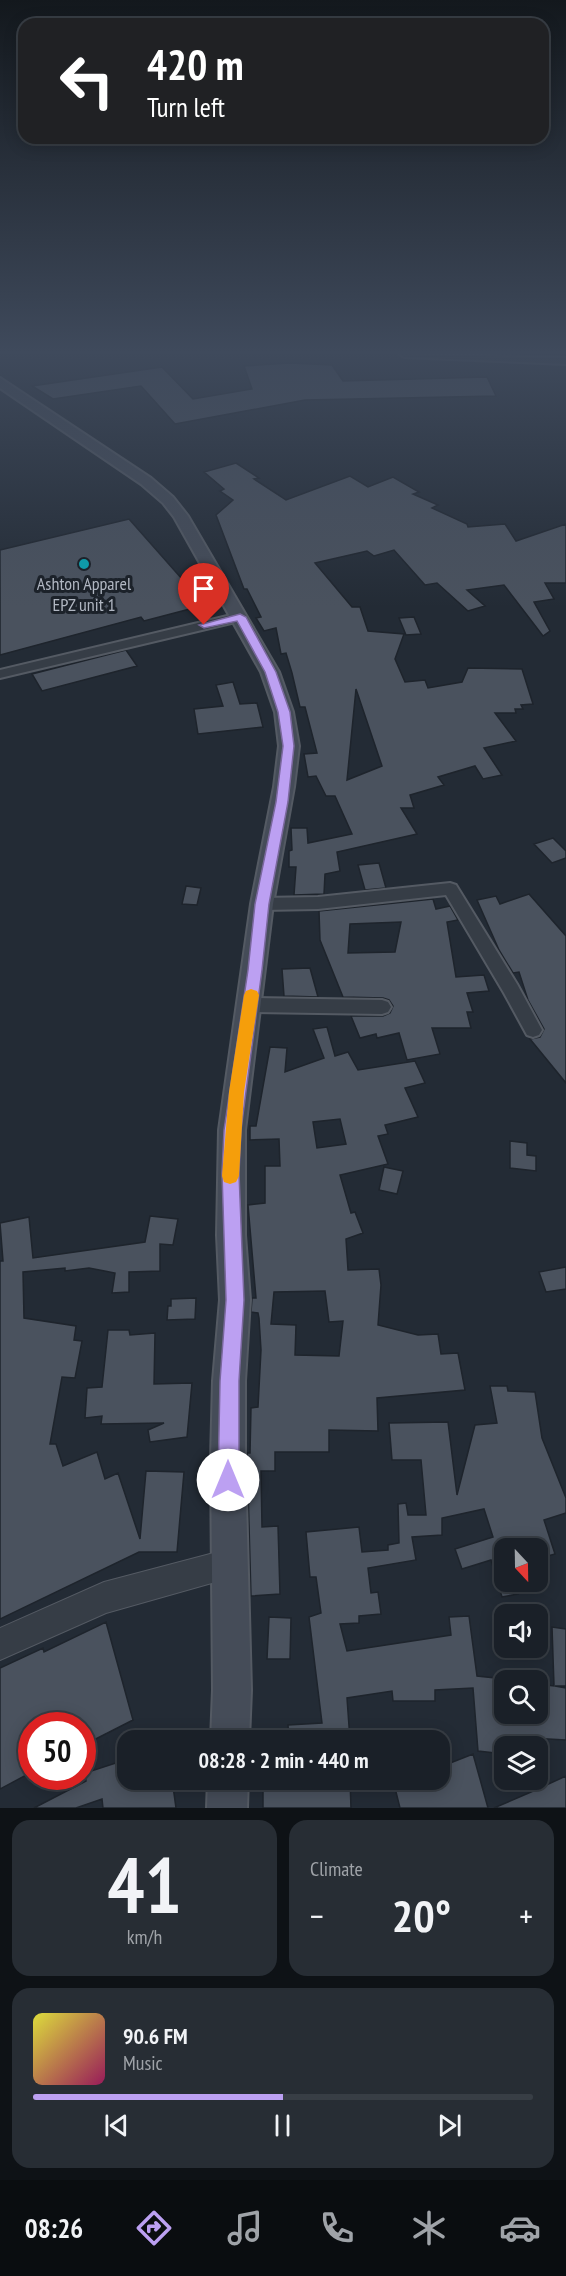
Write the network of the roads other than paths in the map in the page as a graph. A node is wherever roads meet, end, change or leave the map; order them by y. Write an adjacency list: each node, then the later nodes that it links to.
1 (83, 438): 2 (main road)
2 (240, 617): 3 (street); 4 (main road)
3 (0, 674)
4 (262, 904): 5 (main road); 7 (street)
5 (250, 1005): 6 (street); 8 (main road)
6 (382, 1007)
7 (533, 1030)
8 (229, 1564): 9 (street); 10 (main road)
9 (0, 1644)
10 (230, 1730)
11 (228, 1790): 12 (main road)
12 (228, 1808)

